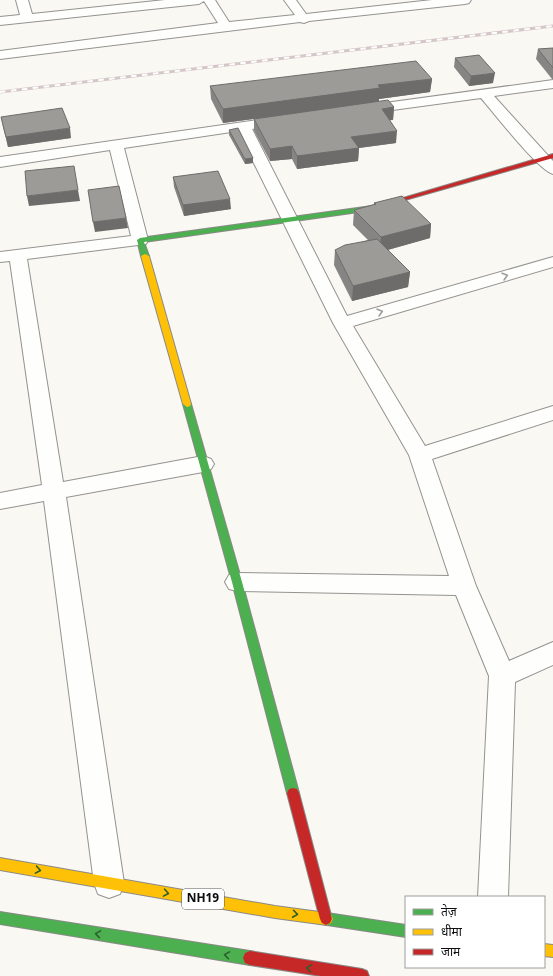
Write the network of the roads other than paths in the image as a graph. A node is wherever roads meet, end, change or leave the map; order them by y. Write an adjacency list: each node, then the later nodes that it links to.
1 (22, 0): 9 (street)
2 (199, 0): 6 (street)
3 (209, 0): 12 (street)
4 (290, 0): 10 (street)
5 (464, 0): 7 (street)
6 (142, 3): 8 (street)
7 (376, 5): 10 (street)
8 (85, 6): 9 (street)
9 (27, 18): 11 (street)
10 (304, 19): 12 (street)
11 (0, 21)
12 (226, 26): 13 (street)
13 (0, 54)
14 (553, 84): 15 (street)
15 (484, 93): 16 (street); 20 (street)
16 (352, 111)
17 (272, 122): 18 (street)
18 (243, 126): 19 (street); 23 (street)
19 (116, 144): 21 (street); 24 (street)
20 (547, 158): 22 (street); 23 (main road)
21 (0, 162)
22 (553, 170)
23 (291, 220): 24 (main road); 28 (street)
24 (140, 240): 25 (street); 31 (main road)
25 (9, 256): 32 (street)
26 (553, 262): 28 (street, one-way to 26)
27 (553, 274): 28 (street)
28 (346, 330): 30 (street)
29 (553, 413): 30 (street)
30 (420, 455): 35 (street)
31 (203, 464): 32 (street); 34 (main road)
32 (54, 492): 33 (street); 39 (street)
33 (0, 501)
34 (237, 582): 35 (street); 42 (main road)
35 (464, 586): 37 (street)
36 (553, 653): 37 (street)
37 (502, 676): 40 (street)
38 (0, 864): 39 (main road, NH19, one-way to 39)
39 (109, 883): 42 (main road, NH19, one-way to 42)
40 (493, 896)
41 (0, 918): 44 (main road, one-way to 41)
42 (326, 919): 43 (main road, NH19)
43 (405, 931)
44 (264, 968): 45 (main road, one-way to 44)
45 (362, 976)

